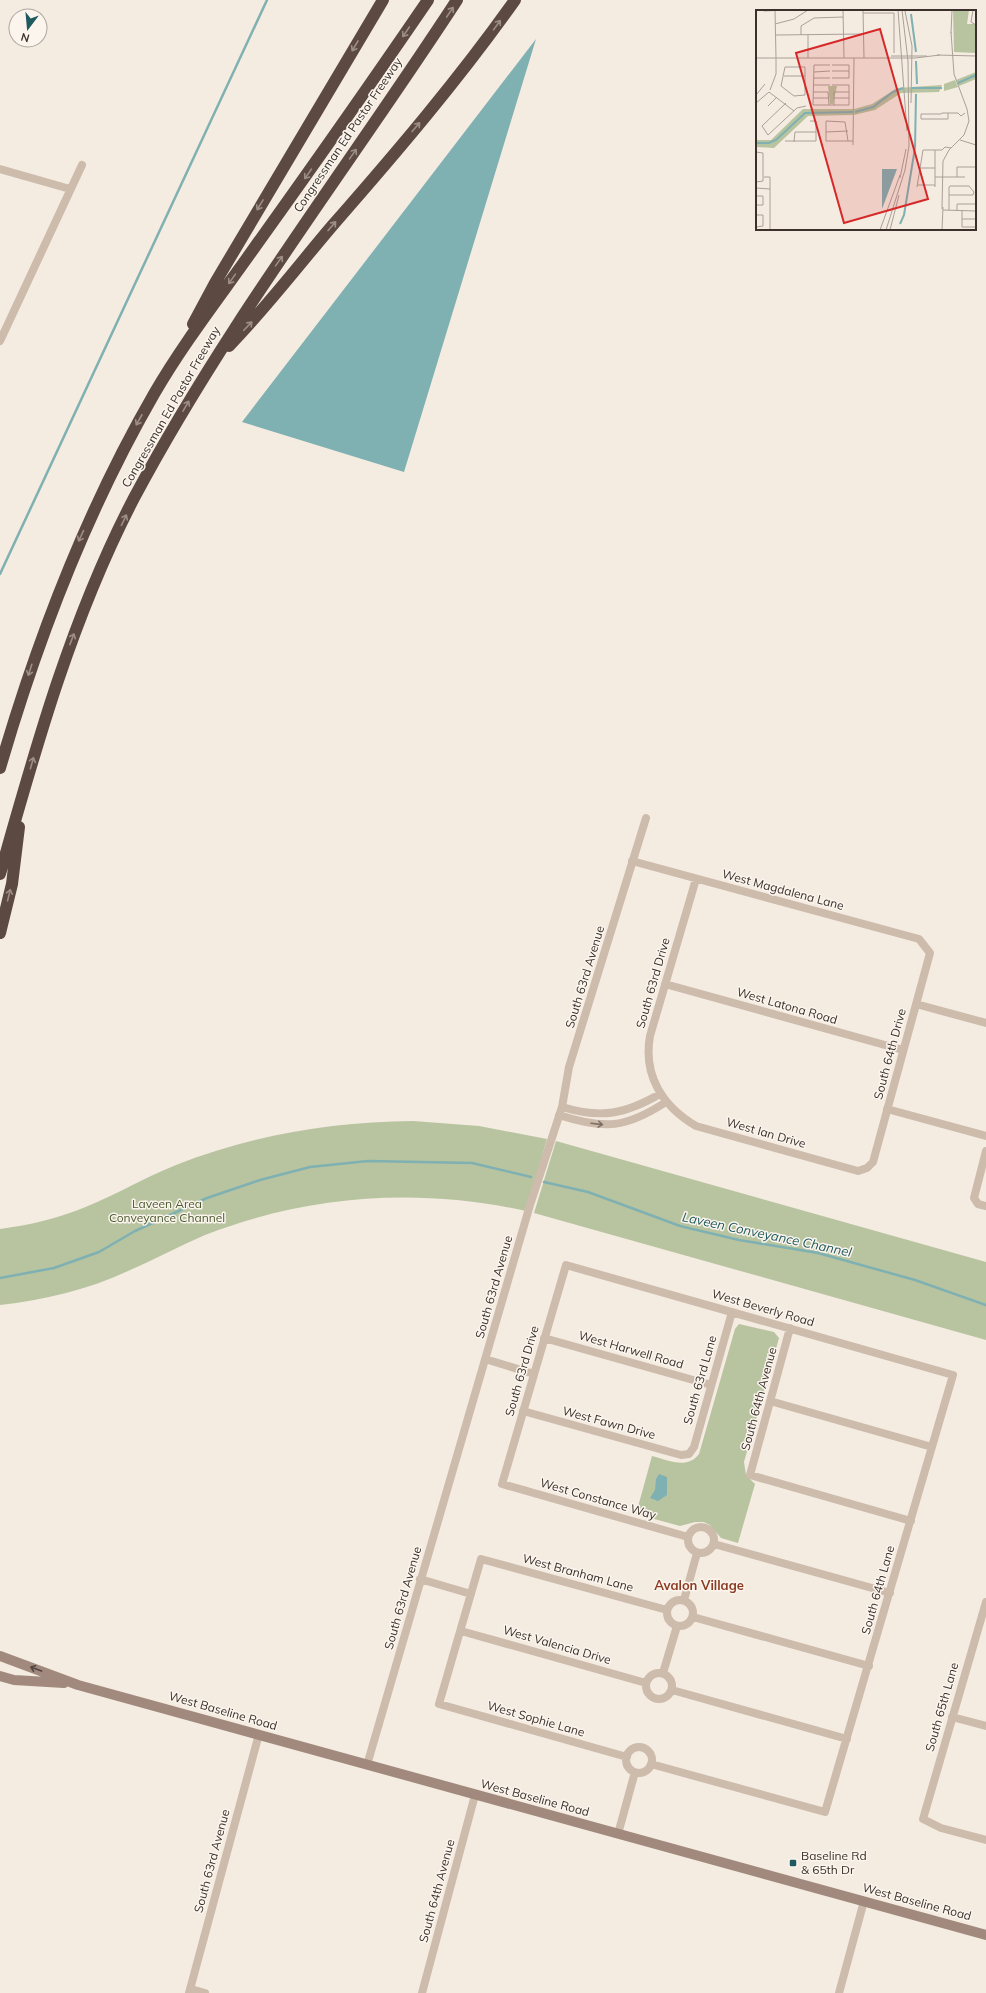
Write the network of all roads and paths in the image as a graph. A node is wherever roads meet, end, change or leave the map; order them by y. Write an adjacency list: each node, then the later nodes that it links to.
1 (383, 0): 9 (highway, one-way to 9)
2 (428, 0): 9 (highway, Congressman Ed Pastor Freeway, one-way to 9)
3 (457, 0): 10 (highway, Congressman Ed Pastor Freeway, one-way to 3)
4 (515, 0): 10 (highway, one-way to 4)
5 (82, 165): 7 (street)
6 (0, 170): 7 (street)
7 (70, 189): 8 (street)
8 (0, 341)
9 (173, 362): 11 (highway, Congressman Ed Pastor Freeway, one-way to 11)
10 (211, 364): 12 (highway, Congressman Ed Pastor Freeway, one-way to 10)
11 (0, 768)
12 (21, 800): 15 (highway, Congressman Ed Pastor Freeway); 17 (highway, one-way to 12)
13 (646, 818): 14 (street, South 63rd Avenue)
14 (632, 861): 16 (street, West Magdalena Lane); 25 (street, South 63rd Avenue)
15 (0, 874)
16 (696, 879): 18 (street, West Magdalena Lane); 19 (street, South 63rd Drive)
17 (0, 933)
18 (926, 945): 20 (street, South 64th Drive)
19 (665, 984): 22 (street, West Latona Road); 23 (street, South 63rd Drive)
20 (916, 1004): 21 (street); 22 (street, South 64th Drive)
21 (986, 1023)
22 (903, 1050): 26 (street, South 64th Drive)
23 (660, 1094): 24 (street, West Ian Drive); 25 (street)
24 (666, 1102): 27 (street, one-way to 24); 30 (street, West Ian Drive)
25 (562, 1107): 27 (street, South 63rd Avenue)
26 (887, 1109): 28 (street); 30 (street, South 64th Drive)
27 (559, 1116): 36 (street, South 63rd Avenue)
28 (986, 1136)
29 (986, 1151): 31 (street)
30 (866, 1168)
31 (986, 1206)
32 (566, 1265): 33 (street, West Beverly Road); 35 (street, South 63rd Drive)
33 (732, 1312): 34 (street, West Beverly Road); 39 (street, South 63rd Lane)
34 (790, 1328): 38 (street, West Beverly Road); 40 (street, South 64th Avenue)
35 (544, 1338): 37 (street, South 63rd Drive); 39 (street, West Harwell Road)
36 (485, 1359): 37 (street); 49 (street, South 63rd Avenue)
37 (534, 1374): 41 (street, South 63rd Drive)
38 (953, 1375): 42 (street, South 64th Lane)
39 (711, 1385): 43 (street, South 63rd Lane)
40 (770, 1401): 42 (street); 45 (street, South 64th Avenue)
41 (523, 1412): 43 (street, West Fawn Drive); 44 (street, South 63rd Drive)
42 (932, 1447): 45 (street, South 64th Lane)
43 (689, 1454)
44 (502, 1484): 46 (street, West Constance Way)
45 (911, 1521): 50 (street, South 64th Lane)
46 (688, 1537): 47 (street); 48 (street)
47 (714, 1544): 48 (street); 50 (street)
48 (697, 1553): 52 (street)
49 (420, 1579): 51 (street); 72 (street, South 63rd Avenue)
50 (890, 1593): 60 (street, South 64th Lane)
51 (471, 1594): 54 (street, West Branham Lane); 58 (street)
52 (684, 1600): 54 (street); 56 (street)
53 (986, 1602): 55 (street, South 65th Lane)
54 (667, 1610): 57 (street)
55 (985, 1611): 66 (street, South 65th Lane)
56 (693, 1617): 57 (street); 60 (street)
57 (677, 1626): 61 (street)
58 (461, 1631): 63 (street, West Valencia Drive); 70 (street, West Sophie Lane)
59 (0, 1656): 64 (main road, West Baseline Road, one-way to 59)
60 (868, 1666): 69 (street, South 64th Lane)
61 (663, 1673): 63 (street); 65 (street)
62 (0, 1676): 64 (main road, West Baseline Road)
63 (646, 1683): 65 (street)
64 (78, 1684): 68 (main road, West Baseline Road)
65 (672, 1690): 69 (street)
66 (952, 1717): 67 (street); 76 (street, South 65th Lane)
67 (986, 1726)
68 (258, 1734): 72 (main road, West Baseline Road); 79 (street, South 63rd Avenue)
69 (846, 1739): 71 (street, South 64th Lane)
70 (627, 1756): 71 (street); 73 (street)
71 (651, 1764): 73 (street)
72 (367, 1765): 74 (main road, West Baseline Road)
73 (635, 1772): 75 (street)
74 (475, 1795): 75 (main road, West Baseline Road); 81 (street, South 64th Avenue)
75 (618, 1834): 77 (main road, West Baseline Road)
76 (986, 1840)
77 (864, 1901): 78 (main road, West Baseline Road); 82 (street)
78 (986, 1935)
79 (190, 1991): 80 (street)
80 (205, 1993)
81 (422, 1993)
82 (839, 1993)

